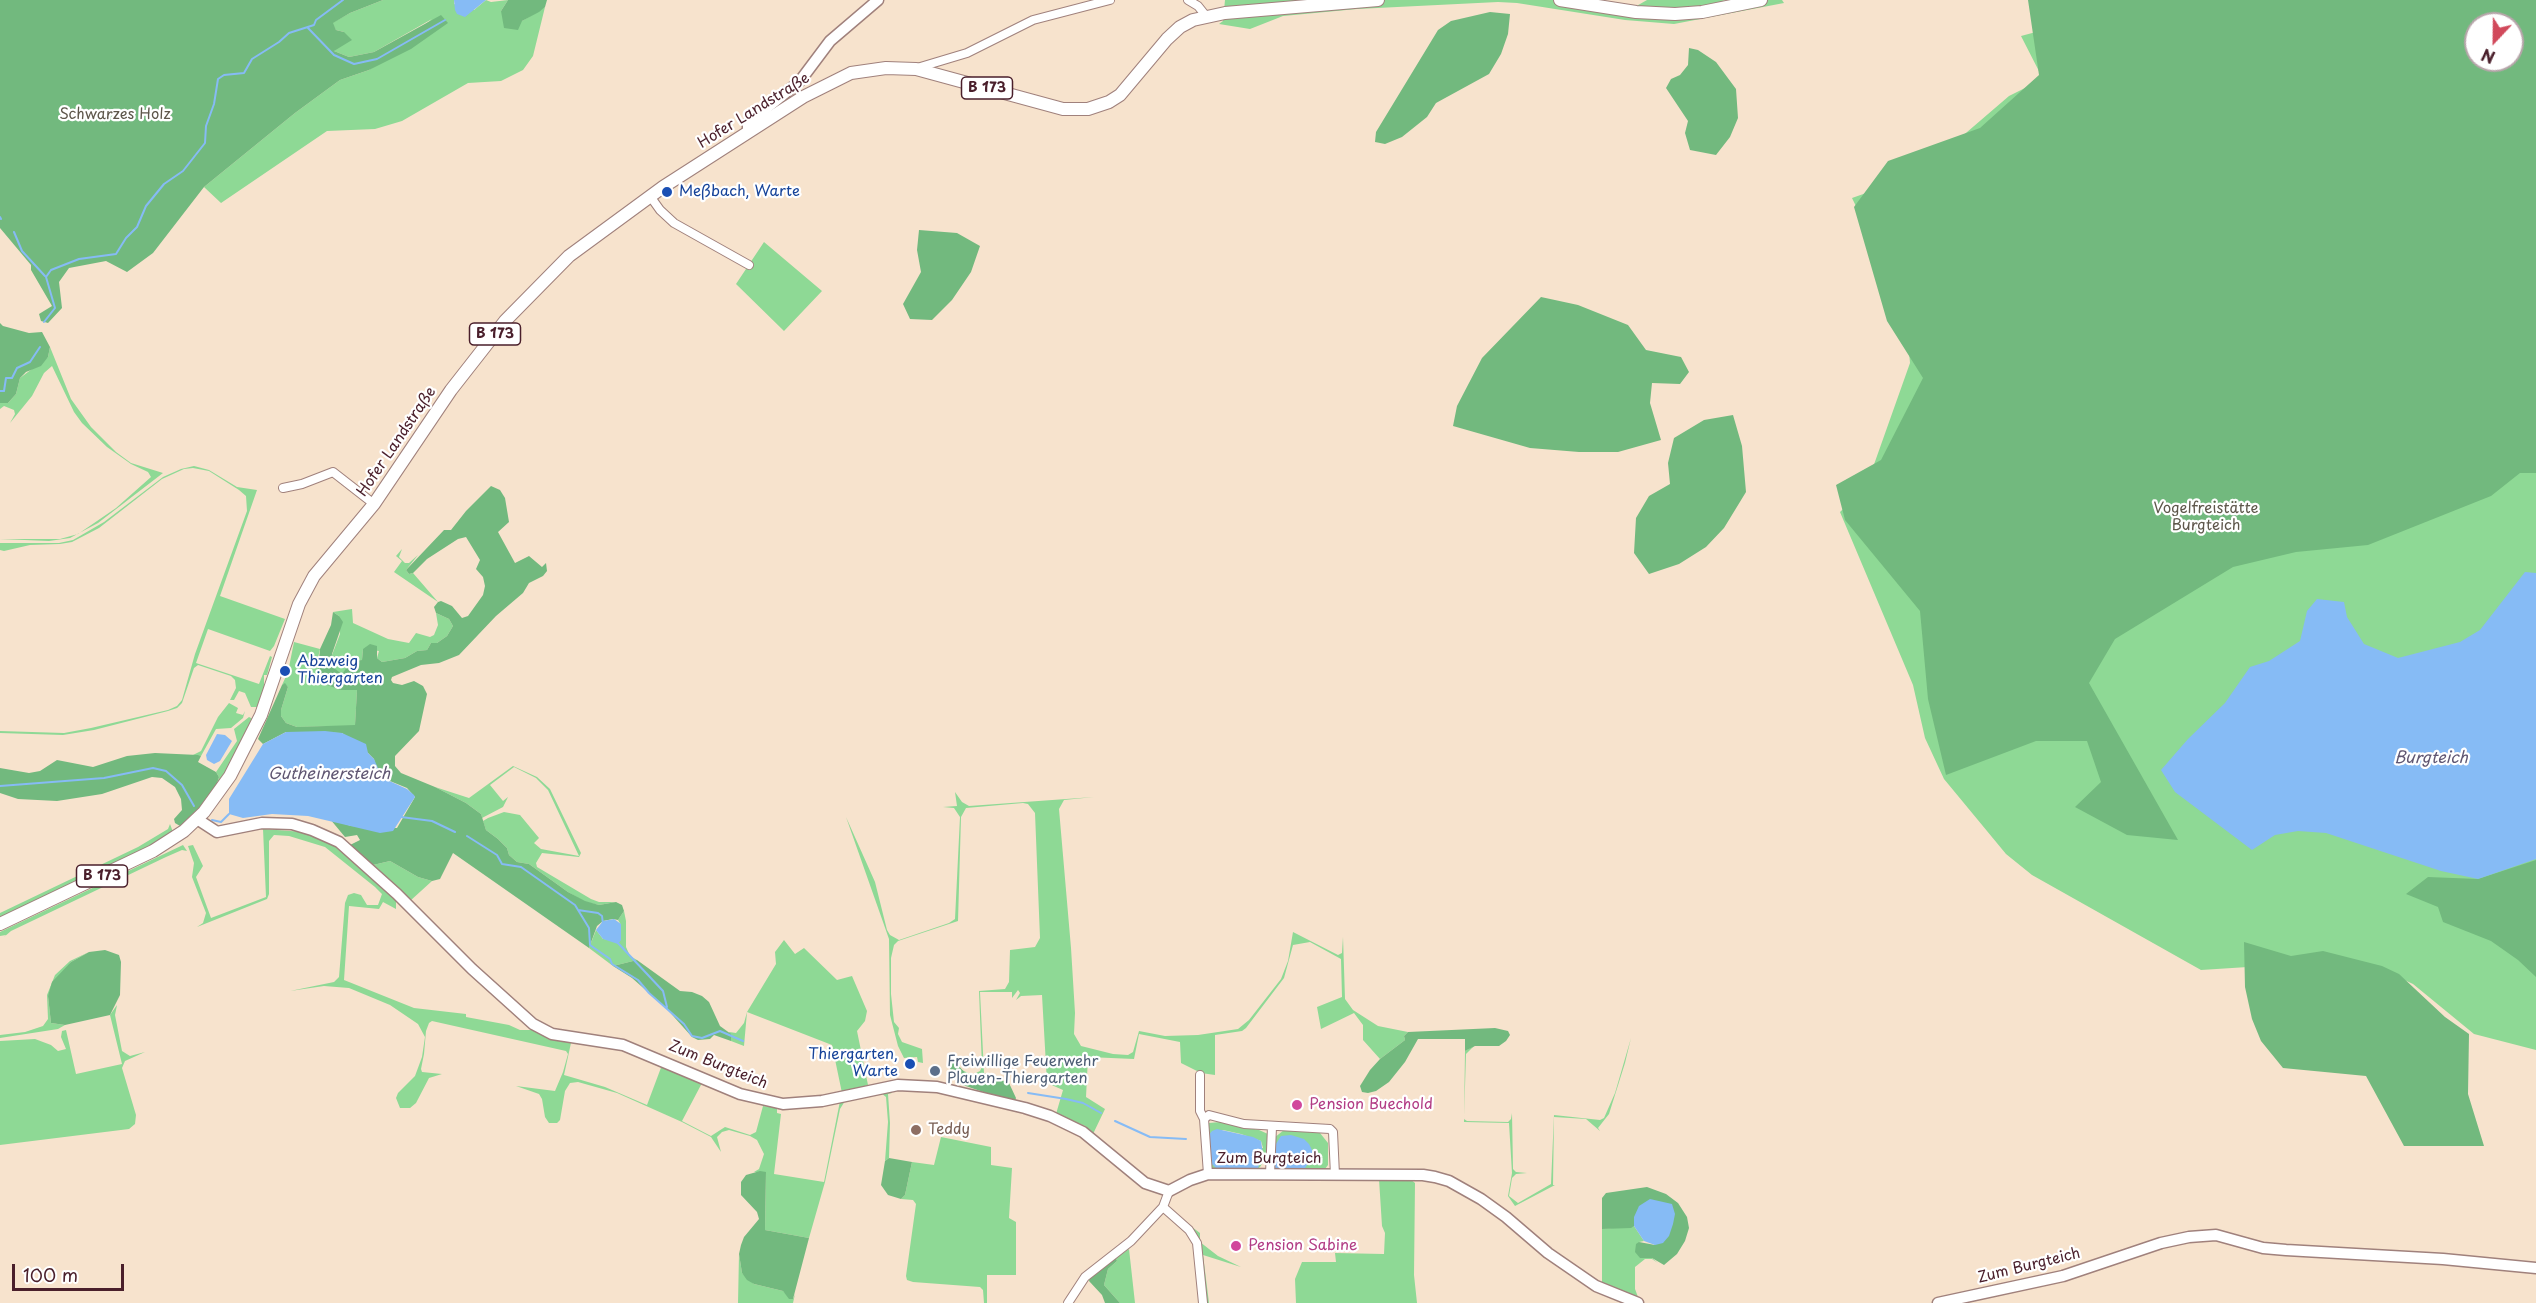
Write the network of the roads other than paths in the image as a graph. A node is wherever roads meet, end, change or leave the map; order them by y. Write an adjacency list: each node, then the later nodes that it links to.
1 (879, 0): 9 (street)
2 (1110, 0): 8 (street, Hofer Landstraße)
3 (1188, 0): 7 (street)
4 (1378, 0): 7 (main road, B 173)
5 (1560, 0): 6 (main road)
6 (1761, 0)
7 (1206, 16): 8 (main road, Hofer Landstraße / B 173)
8 (916, 69): 9 (main road, Hofer Landstraße / B 173)
9 (748, 132): 10 (main road, Hofer Landstraße / B 173)
10 (650, 196): 11 (street); 13 (main road, Hofer Landstraße / B 173)
11 (749, 265)
12 (283, 488): 13 (street)
13 (374, 504): 14 (main road, Hofer Landstraße / B 173)
14 (197, 819): 15 (main road, Hofer Landstraße / B 173); 22 (street, Zum Burgteich)
15 (0, 924)
16 (1200, 1075): 17 (street)
17 (1204, 1119): 18 (street); 19 (street)
18 (1272, 1127): 20 (street); 21 (street)
19 (1208, 1174): 20 (street, Zum Burgteich); 22 (street, Zum Burgteich)
20 (1270, 1174): 21 (street, Zum Burgteich)
21 (1335, 1175): 27 (street, Zum Burgteich)
22 (1169, 1191): 23 (street)
23 (1163, 1207): 25 (street); 26 (street)
24 (2536, 1268): 28 (street, Zum Burgteich)
25 (1068, 1303)
26 (1203, 1303)
27 (1638, 1303)
28 (1938, 1303)

